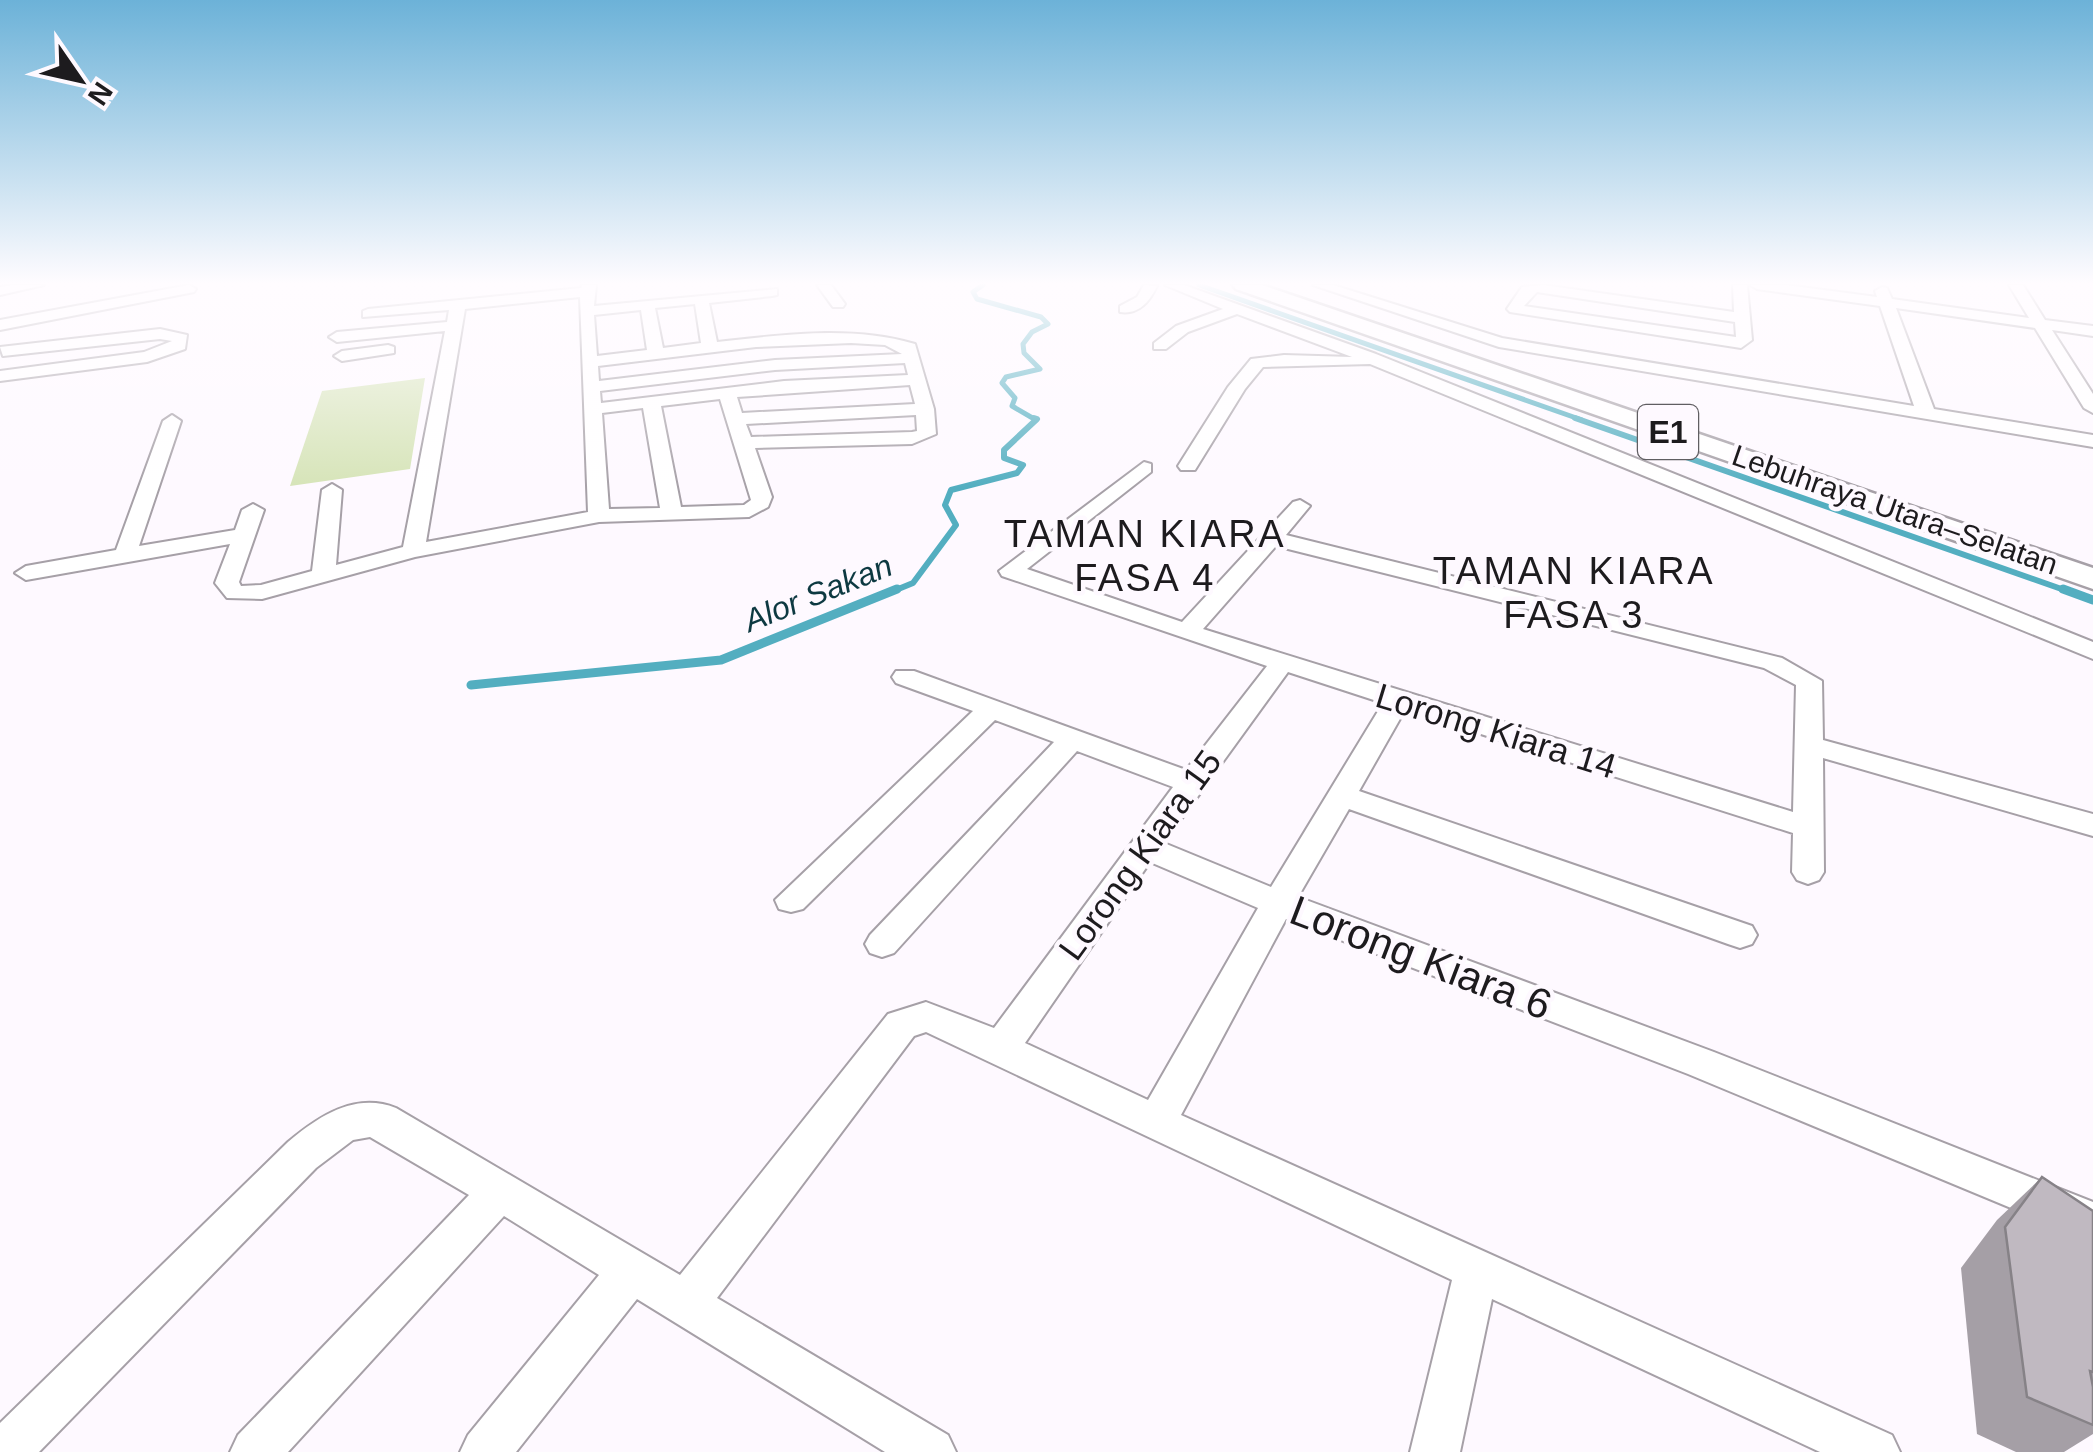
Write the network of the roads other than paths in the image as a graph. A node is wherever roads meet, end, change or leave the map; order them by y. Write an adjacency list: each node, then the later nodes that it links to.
1 (157, 353): 20 (street)
2 (358, 353): 15 (street)
3 (448, 353): 43 (street)
4 (590, 353): 18 (street)
5 (667, 353): 14 (street)
6 (772, 353): 19 (street)
7 (909, 353): 16 (street)
8 (1359, 353): 17 (street)
9 (1408, 353): 48 (highway, Lebuhraya Utara–Selatan / E1)
10 (1482, 353): 45 (highway, Lebuhraya Utara–Selatan / E1)
11 (1560, 353): 29 (street)
12 (1904, 353): 29 (street)
13 (2057, 353): 26 (street)
14 (656, 354): 18 (street)
15 (342, 356)
16 (912, 358): 19 (street); 21 (street)
17 (1370, 358): 34 (street); 50 (street)
18 (590, 362): 23 (street)
19 (775, 365): 22 (street); 23 (street)
20 (0, 372)
21 (917, 380): 22 (street); 28 (street)
22 (784, 386): 24 (street)
23 (592, 387): 27 (street)
24 (726, 392): 25 (street); 30 (street)
25 (650, 402): 27 (street); 40 (street)
26 (2093, 408)
27 (594, 409): 39 (street)
28 (925, 409): 30 (street); 33 (street)
29 (1926, 413): 32 (street)
30 (734, 419): 33 (street)
31 (172, 421): 44 (street)
32 (2093, 440)
33 (744, 443): 40 (street)
34 (1188, 466)
35 (1144, 468): 49 (street, Lorong Kiara 14)
36 (332, 490): 47 (street)
37 (1300, 506): 42 (street)
38 (254, 510): 41 (street)
39 (599, 516): 40 (street); 43 (street)
40 (672, 516)
41 (242, 535): 44 (street); 47 (street)
42 (1272, 538): 49 (street); 56 (street)
43 (412, 551): 47 (street)
44 (125, 556): 46 (street)
45 (2093, 559)
46 (26, 573)
47 (323, 578)
48 (2093, 579)
49 (1187, 632): 51 (street, Lorong Kiara 14)
50 (2093, 651)
51 (1282, 663): 53 (street, Lorong Kiara 14); 57 (street, Lorong Kiara 15)
52 (904, 677): 54 (street)
53 (1397, 701): 58 (street); 60 (street, Lorong Kiara 14)
54 (991, 708): 55 (street); 63 (street)
55 (1072, 739): 57 (street); 66 (street)
56 (1806, 744): 59 (street); 60 (street)
57 (1192, 783): 61 (street, Lorong Kiara 15)
58 (1342, 796): 64 (street); 65 (street)
59 (2093, 824)
60 (1807, 828): 62 (street)
61 (1144, 847): 64 (street, Lorong Kiara 6); 67 (street, Lorong Kiara 15)
62 (1808, 872)
63 (791, 900)
64 (1278, 902): 68 (street); 70 (street, Lorong Kiara 6)
65 (1740, 935)
66 (882, 944)
67 (1001, 1048): 68 (street); 73 (street)
68 (1156, 1123): 71 (street)
69 (501, 1190): 72 (street); 74 (street); 75 (street)
70 (2093, 1222)
71 (1477, 1268): 78 (street); 79 (street)
72 (632, 1270): 73 (street); 76 (street)
73 (686, 1303): 77 (street)
74 (5, 1452)
75 (255, 1452)
76 (485, 1452)
77 (931, 1452)
78 (1435, 1452)
79 (1875, 1452)

